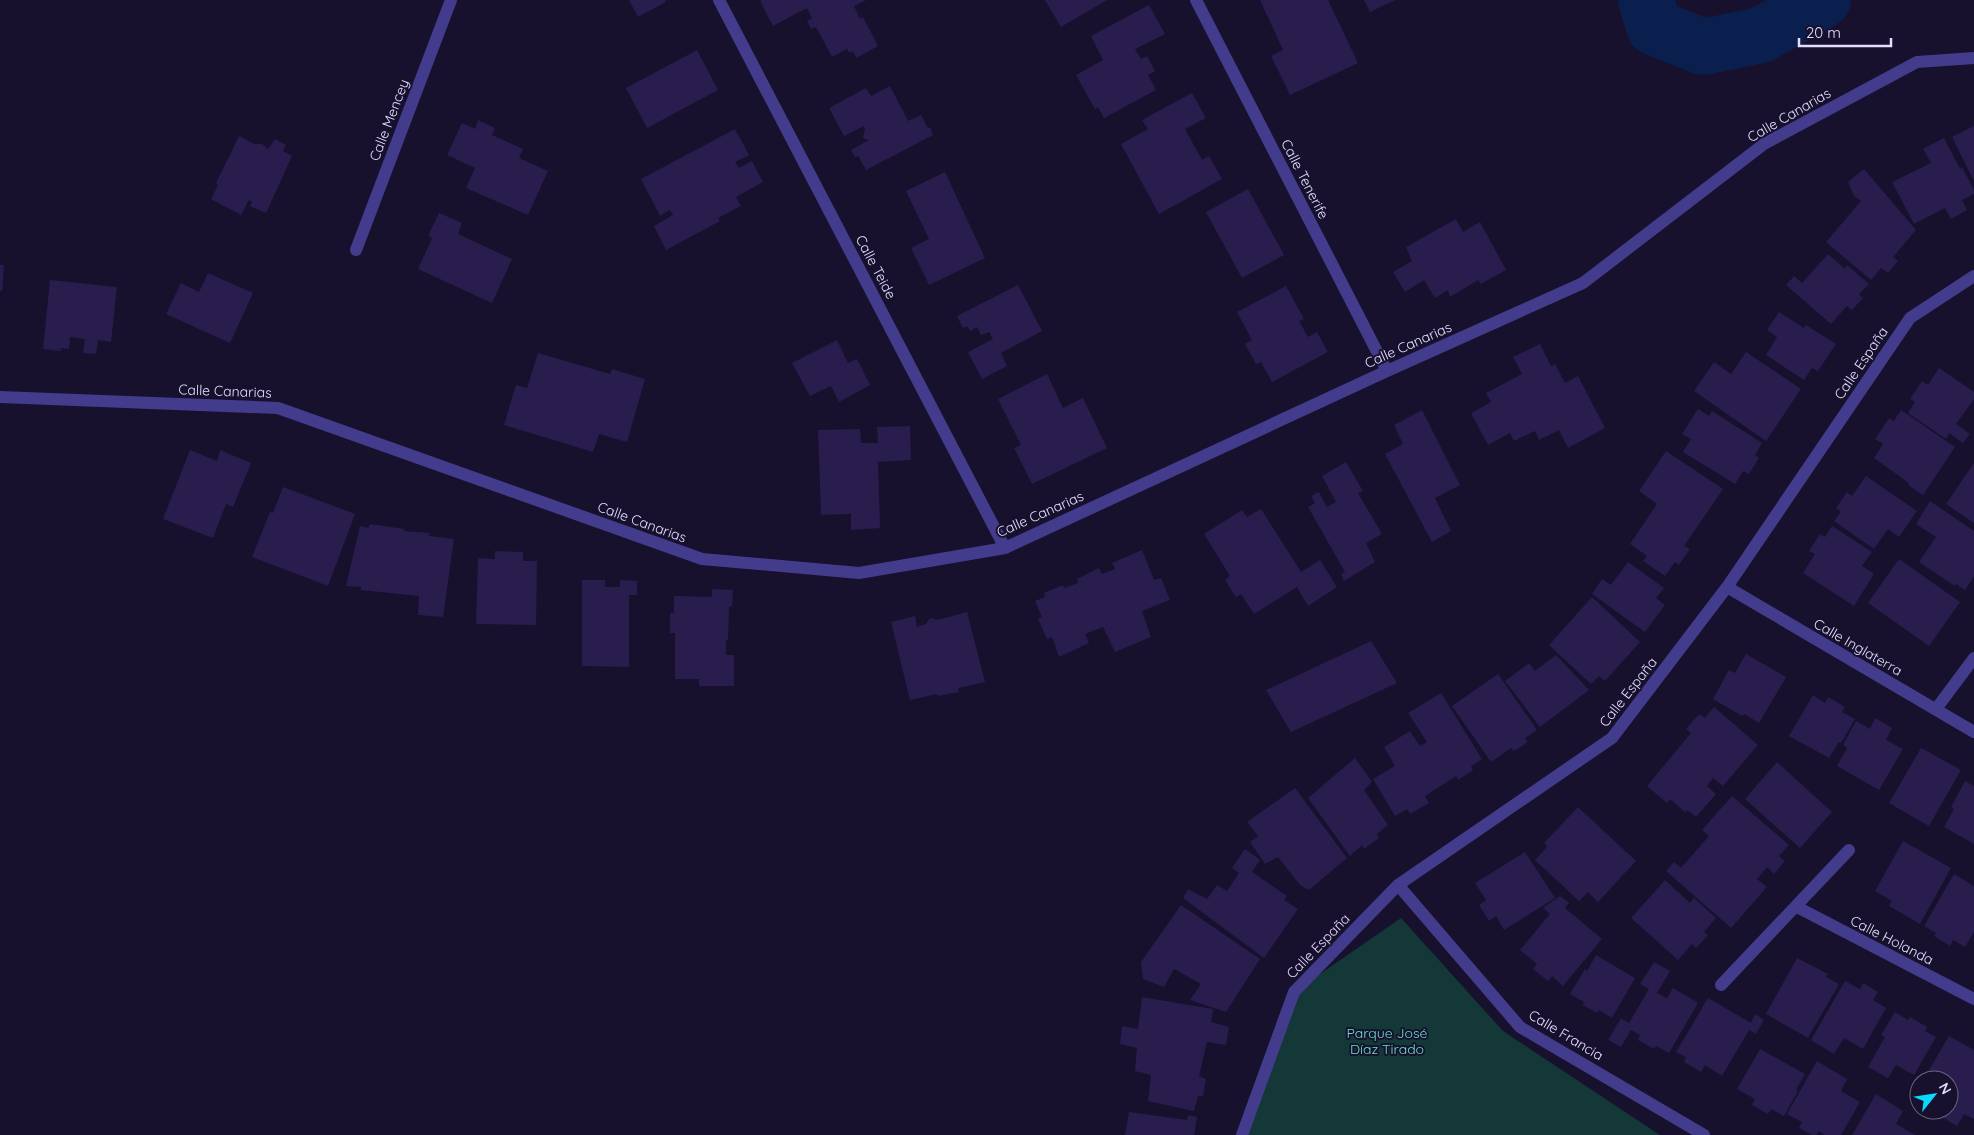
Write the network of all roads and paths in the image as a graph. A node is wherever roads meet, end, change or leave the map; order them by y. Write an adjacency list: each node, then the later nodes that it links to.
1 (451, 0): 5 (street, Calle Mencey)
2 (720, 0): 9 (street, Calle Teide)
3 (1196, 0): 7 (street, Calle Tenerife)
4 (1974, 58): 7 (street, Calle Canarias)
5 (356, 250)
6 (1974, 276): 10 (street, Calle España)
7 (1387, 371): 9 (street, Calle Canarias)
8 (0, 397): 9 (street, Calle Canarias)
9 (1005, 548)
10 (1727, 587): 12 (street, Calle Inglaterra); 15 (street, Calle España)
11 (1974, 658): 12 (street)
12 (1936, 710): 13 (street, Calle Inglaterra)
13 (1974, 732)
14 (1849, 850): 16 (street)
15 (1398, 885): 19 (street, Calle España); 20 (street, Calle Francia)
16 (1797, 907): 17 (street); 18 (street, Calle Holanda)
17 (1721, 985)
18 (1974, 999)
19 (1242, 1135)
20 (1704, 1135)

